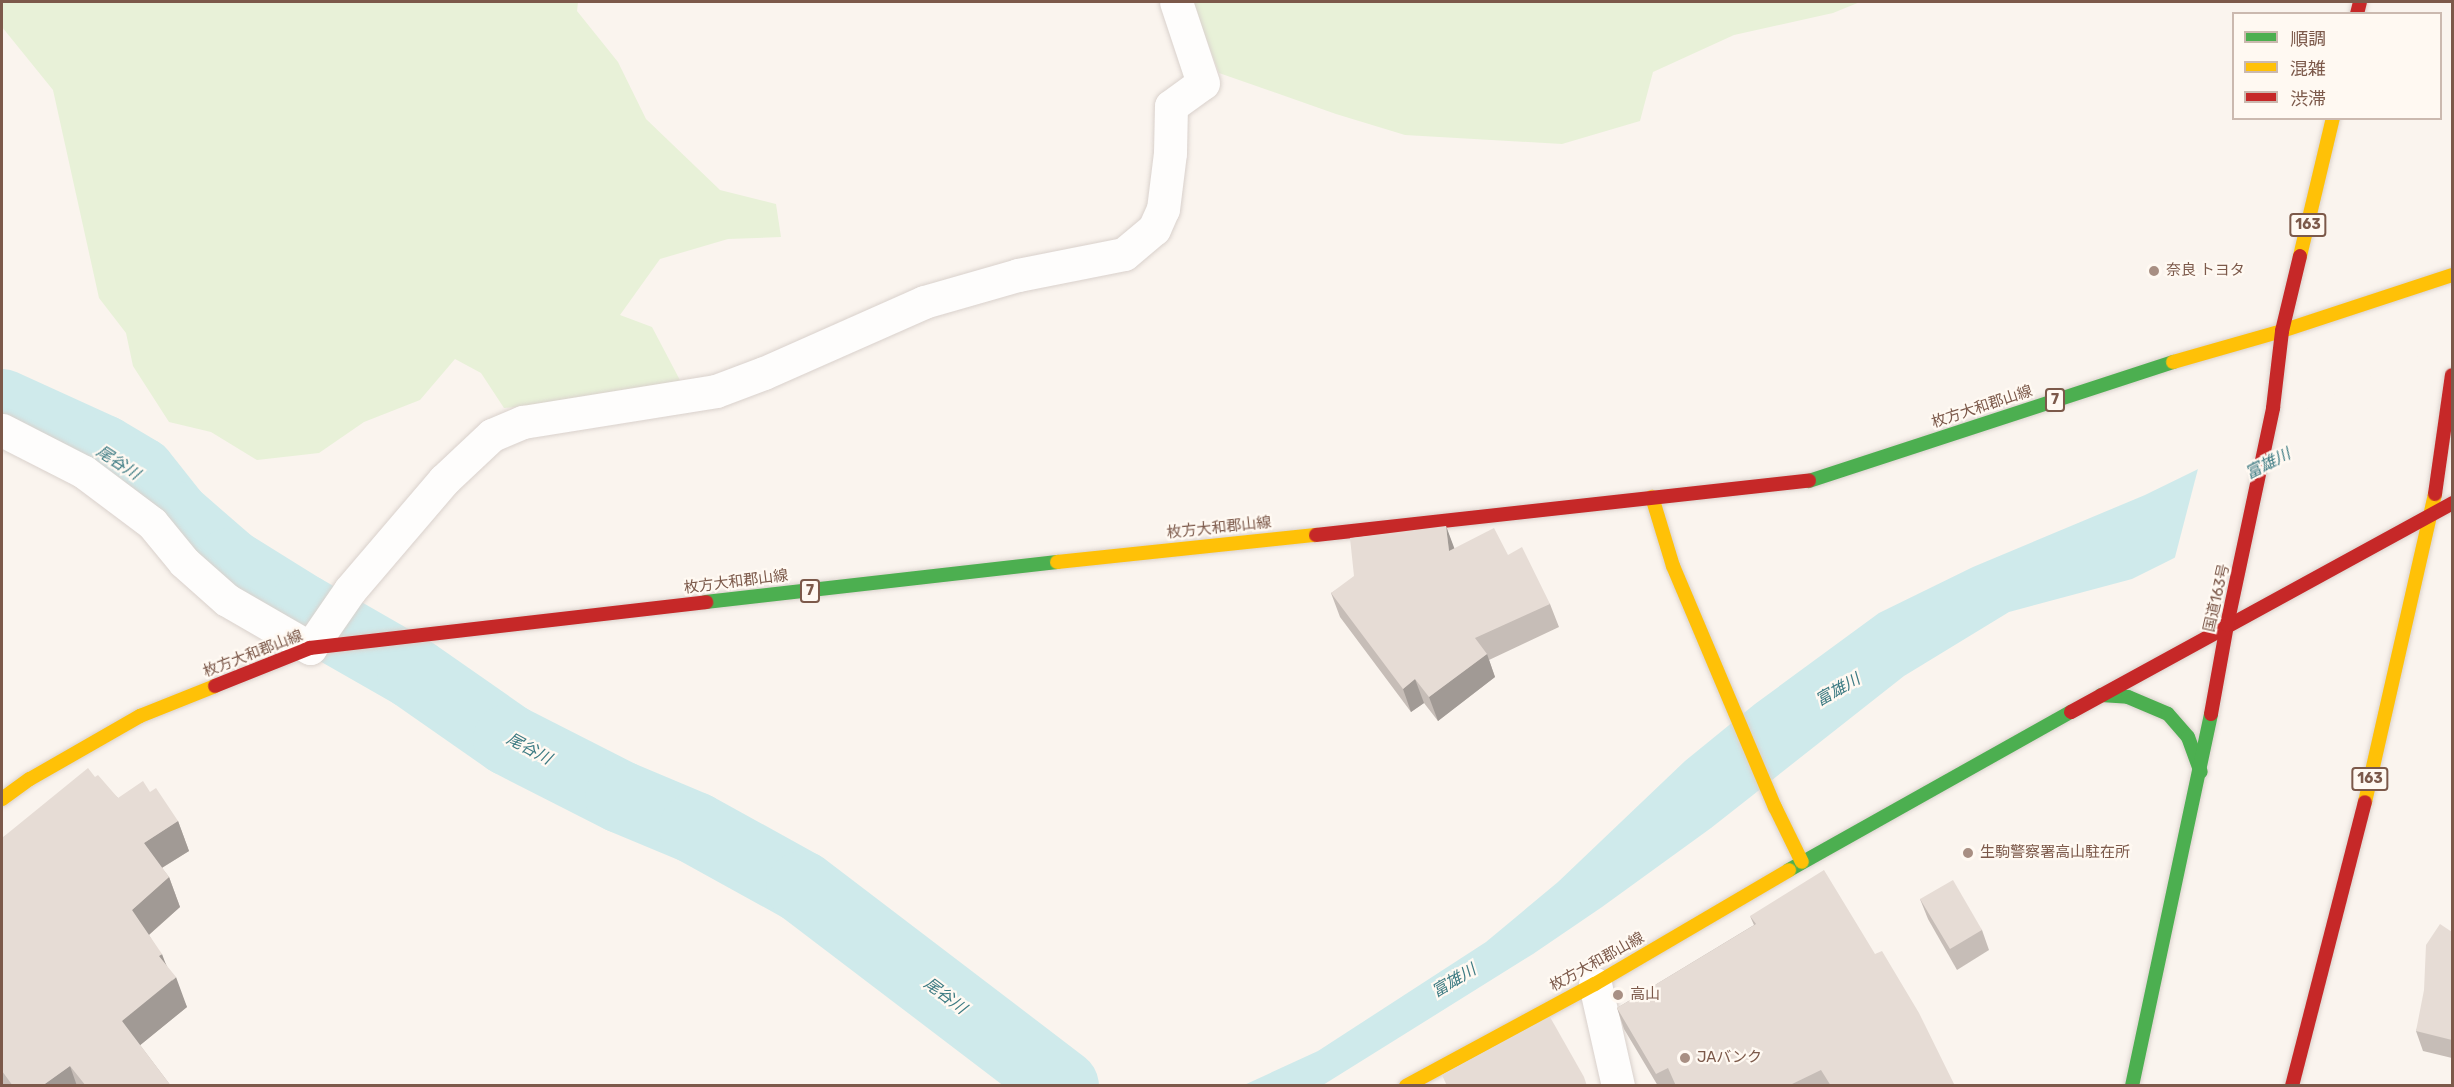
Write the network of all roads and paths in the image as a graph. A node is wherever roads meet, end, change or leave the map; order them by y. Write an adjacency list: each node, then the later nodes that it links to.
1 (1176, 2): 11 (street)
2 (2333, 120): 4 (main road, 国道163号 / 163)
3 (2452, 274): 4 (main road, 枚方大和郡山線 / 7)
4 (2282, 331): 7 (main road, 枚方大和郡山線 / 7); 10 (main road, 国道163号 / 163)
5 (2452, 375): 9 (main road, 163)
6 (2, 430): 11 (street)
7 (1652, 497): 11 (main road, 枚方大和郡山線 / 7); 15 (main road)
8 (2452, 503): 9 (main road, 枚方大和郡山線)
9 (2428, 516): 10 (main road, 枚方大和郡山線); 20 (main road, 163)
10 (2227, 625): 12 (main road, 枚方大和郡山線); 13 (main road, 国道163号 / 163)
11 (310, 648): 14 (main road, 枚方大和郡山線 / 7)
12 (2101, 695): 13 (main road); 15 (main road, 枚方大和郡山線)
13 (2201, 772): 19 (main road, 国道163号 / 163)
14 (2, 799)
15 (1802, 862): 16 (main road, 枚方大和郡山線)
16 (1595, 984): 17 (main road, 枚方大和郡山線); 18 (street)
17 (1406, 1086)
18 (1618, 1086)
19 (2132, 1086)
20 (2292, 1086)

